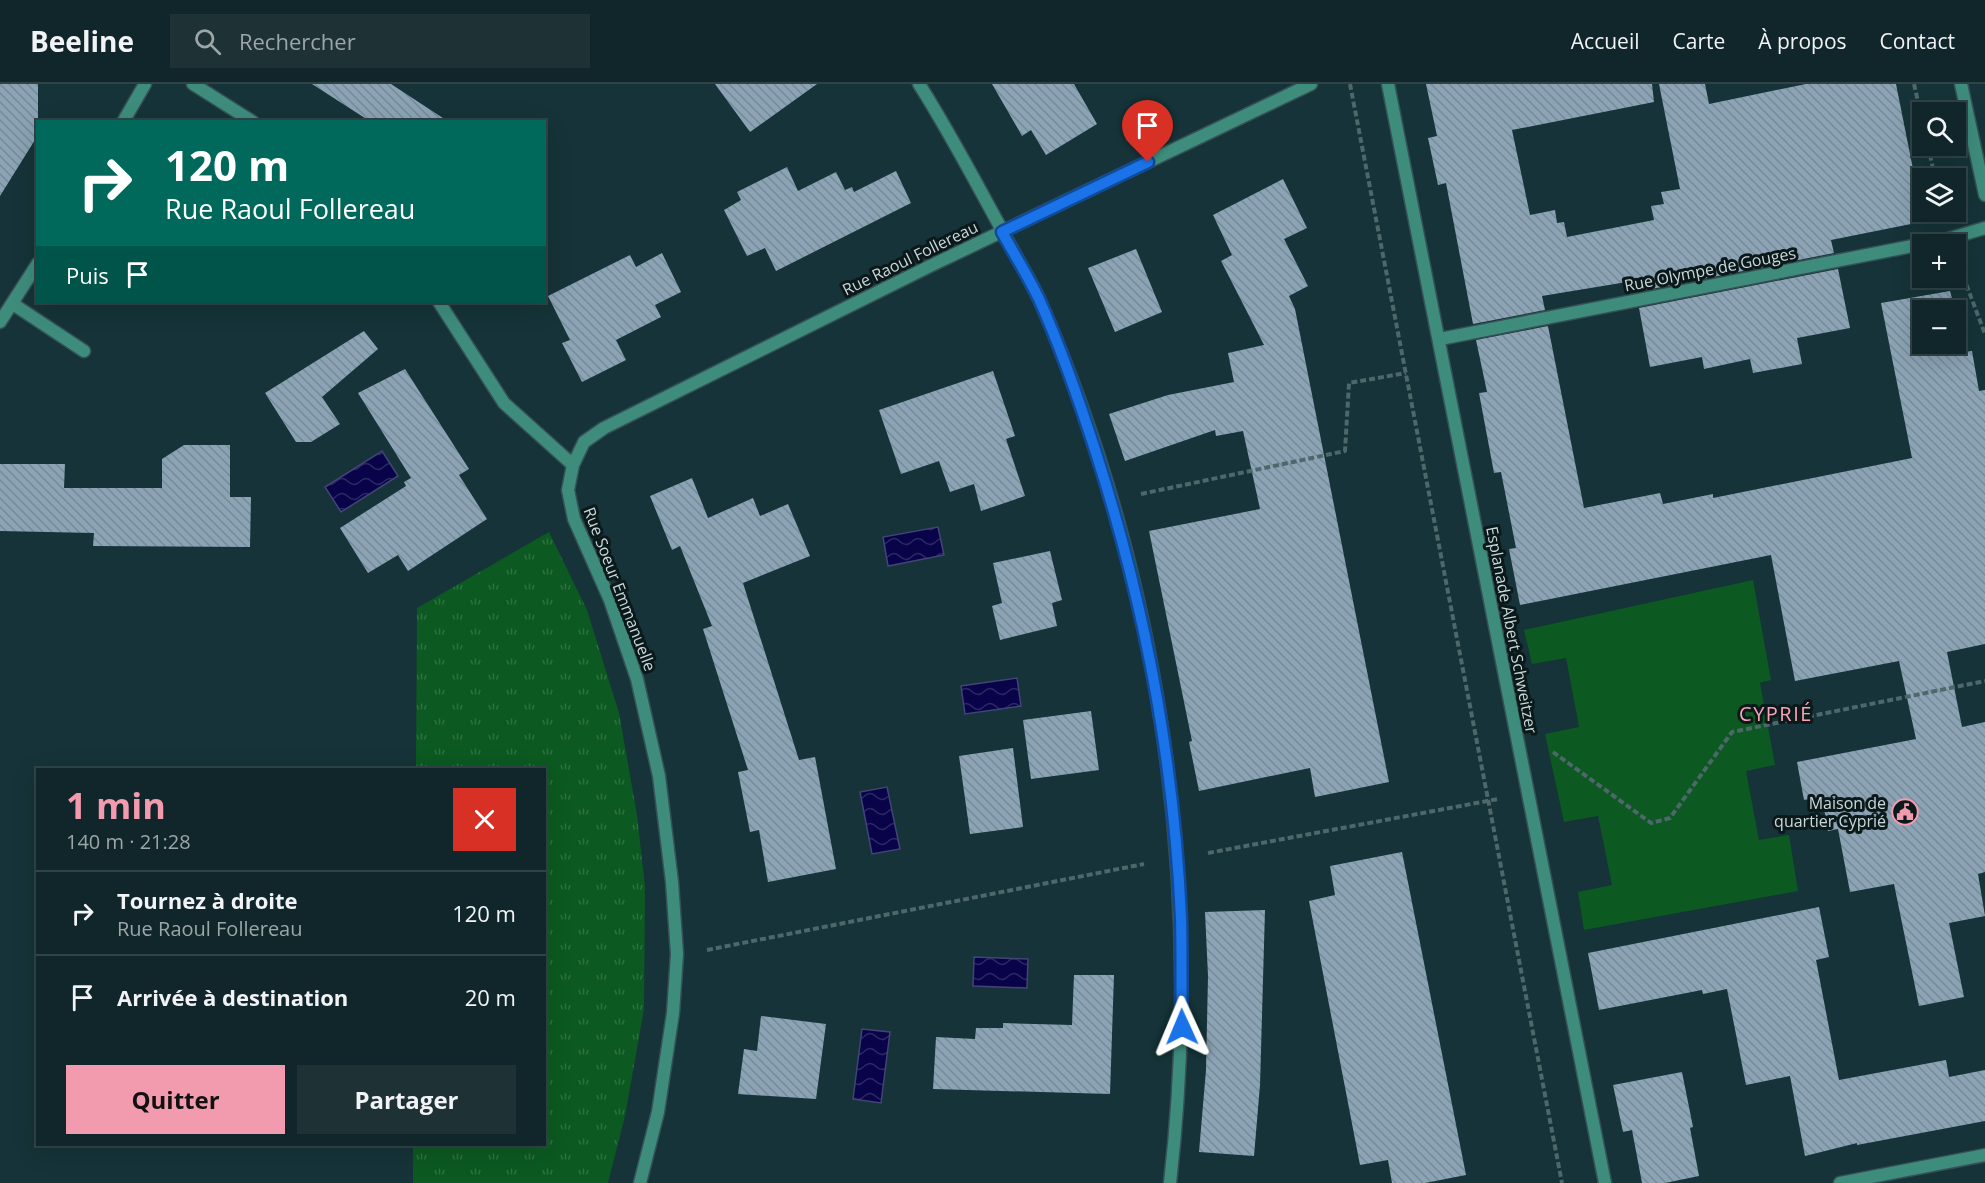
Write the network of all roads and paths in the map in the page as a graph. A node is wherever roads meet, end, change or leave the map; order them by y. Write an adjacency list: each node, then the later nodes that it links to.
1 (145, 84): 10 (street)
2 (193, 84): 11 (street)
3 (920, 84): 14 (street)
4 (1311, 84): 14 (street, Rue Raoul Follereau)
5 (1350, 84): 23 (path)
6 (1388, 84): 21 (street, Esplanade Albert Schweitzer)
7 (1914, 84): 9 (path)
8 (1961, 84): 12 (street)
9 (1918, 102)
10 (124, 120)
11 (250, 120)
12 (1985, 195)
13 (1985, 228): 21 (street, Rue Olympe de Gouges)
14 (1002, 232): 24 (street, Rue Raoul Follereau); 25 (street)
15 (36, 266): 18 (street)
16 (1966, 285): 20 (path)
17 (440, 303): 24 (street)
18 (13, 304): 19 (street); 22 (street)
19 (0, 322)
20 (1985, 334)
21 (1440, 339): 27 (street, Esplanade Albert Schweitzer)
22 (84, 351)
23 (1406, 373): 25 (path); 35 (path)
24 (573, 465): 33 (street, Rue Soeur Emmanuelle)
25 (1111, 500): 34 (street)
26 (1985, 681): 27 (path)
27 (1527, 794): 36 (street, Esplanade Albert Schweitzer)
28 (1468, 804): 29 (path)
29 (1203, 854)
30 (1146, 863): 31 (path)
31 (719, 949)
32 (1985, 1155): 37 (street)
33 (640, 1183)
34 (1170, 1183)
35 (1562, 1183)
36 (1605, 1183)
37 (1840, 1183)

